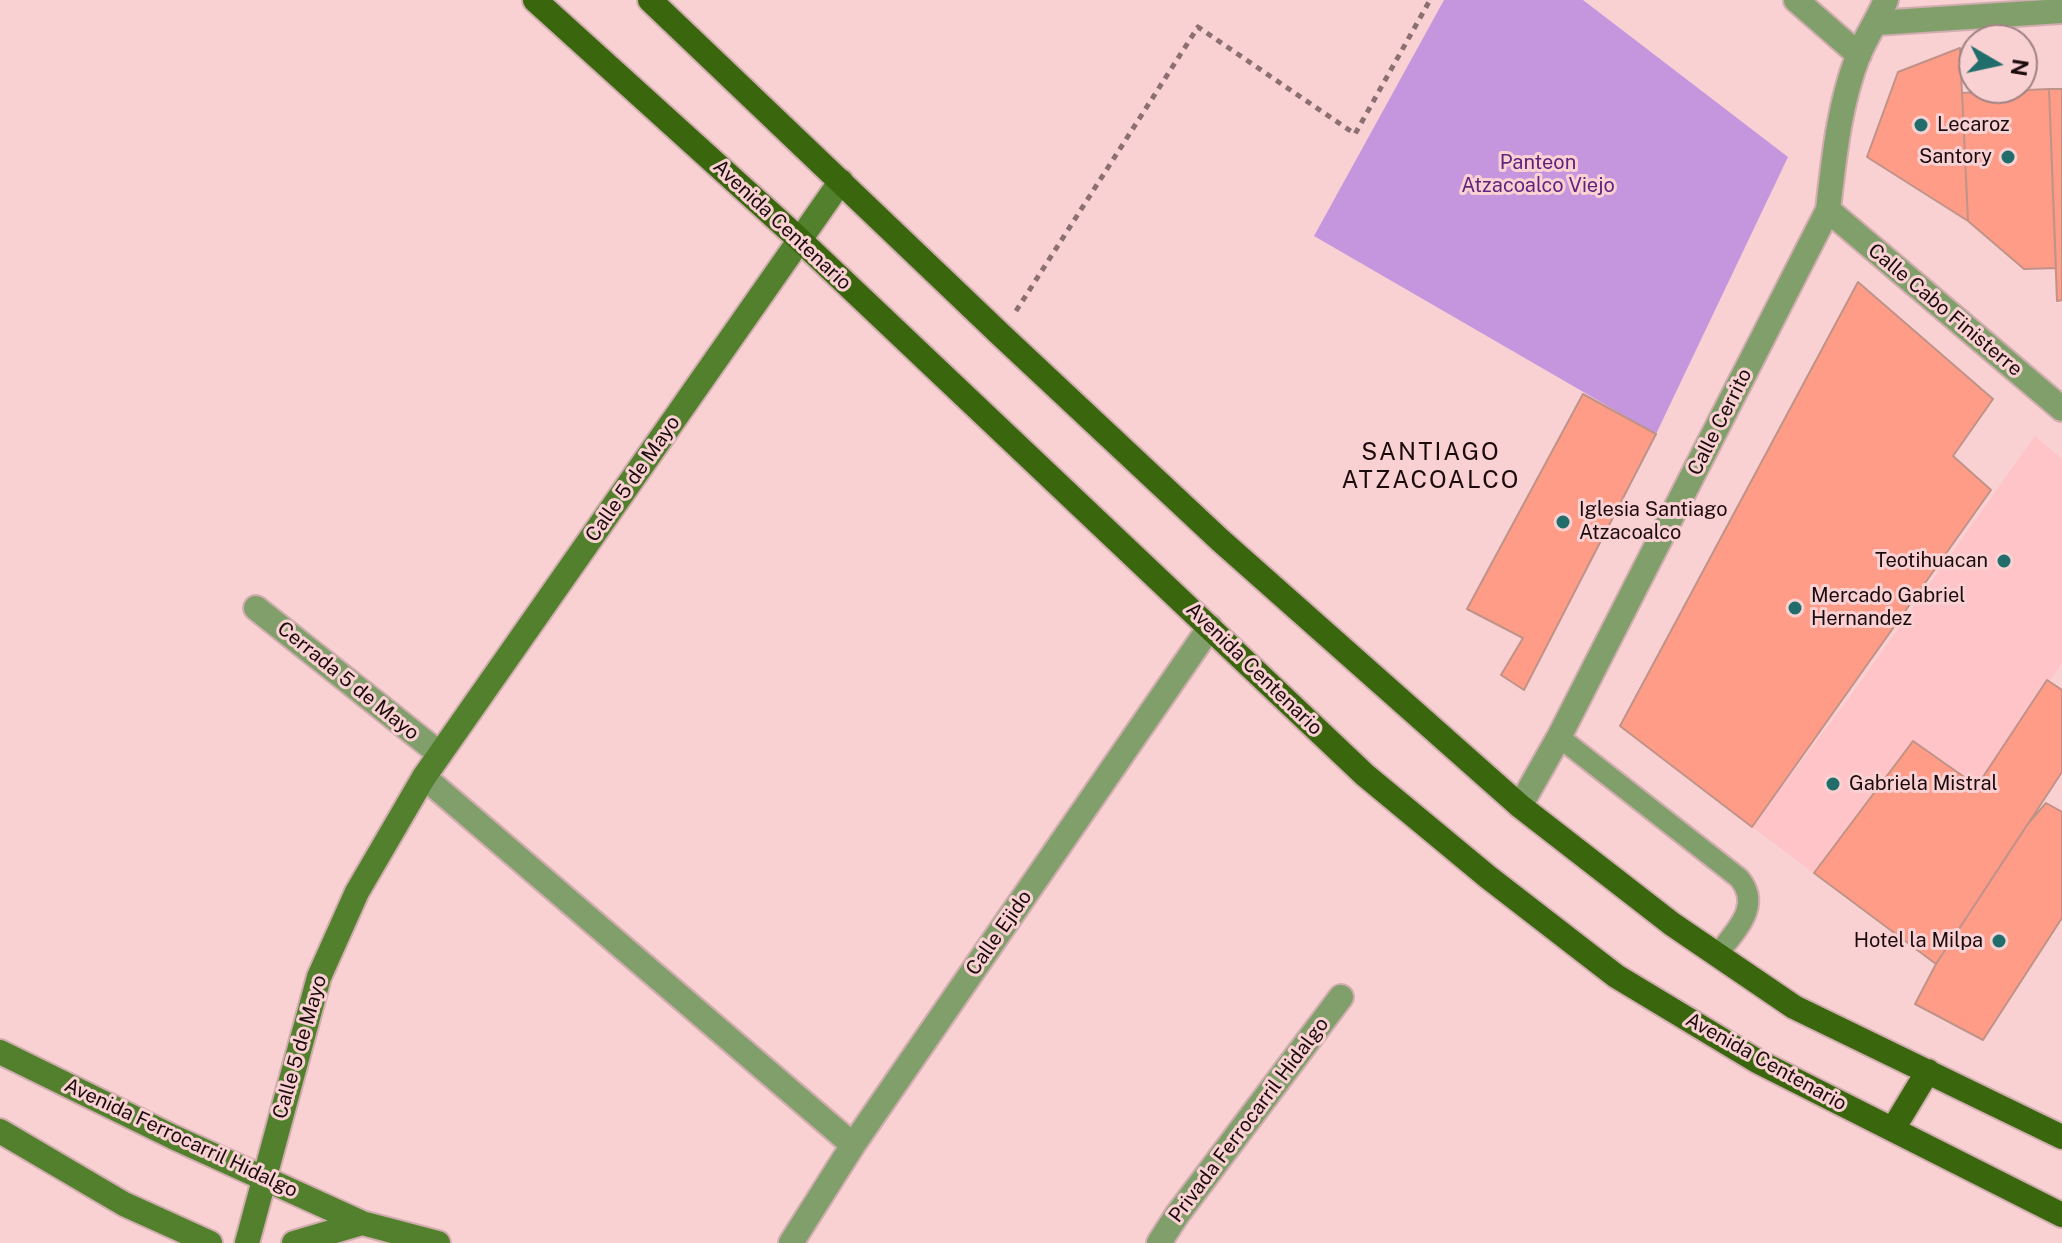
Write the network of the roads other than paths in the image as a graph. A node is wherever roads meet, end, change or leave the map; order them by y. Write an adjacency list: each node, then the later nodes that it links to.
1 (535, 0): 10 (main road, Avenida Centenario)
2 (650, 0): 8 (main road)
3 (1796, 0): 7 (street)
4 (1886, 0): 6 (street, Calle Cerrito)
5 (2062, 11): 6 (street)
6 (1876, 23): 7 (street, Calle Cerrito)
7 (1859, 55): 9 (street, Calle Cerrito)
8 (841, 181): 10 (street, Calle 5 de Mayo); 17 (main road)
9 (1828, 210): 11 (street, Calle Cabo Finisterre); 14 (street, Calle Cerrito)
10 (800, 240): 13 (main road, Avenida Centenario); 15 (street, Calle 5 de Mayo)
11 (2062, 409)
12 (256, 608): 15 (street, Cerrada 5 de Mayo)
13 (1210, 627): 22 (main road, Avenida Centenario); 25 (street, Calle Ejido)
14 (1559, 737): 17 (street, Calle Cerrito); 18 (lane)
15 (440, 754): 16 (street, Calle 5 de Mayo)
16 (424, 777): 25 (street); 26 (street, Calle 5 de Mayo)
17 (1520, 806): 18 (main road)
18 (1717, 955): 21 (main road)
19 (1341, 997): 34 (street, Privada Ferrocarril Hidalgo)
20 (0, 1052): 26 (street, Avenida Ferrocarril Hidalgo)
21 (1928, 1071): 22 (main road); 24 (main road)
22 (1893, 1129): 27 (main road, Avenida Centenario)
23 (0, 1131): 29 (street)
24 (2062, 1137)
25 (853, 1145): 33 (street, Calle Ejido)
26 (263, 1177): 28 (street, Avenida Ferrocarril Hidalgo); 30 (street, Calle 5 de Mayo)
27 (2060, 1218)
28 (362, 1223): 31 (street); 32 (street, Avenida Ferrocarril Hidalgo)
29 (210, 1243)
30 (247, 1243)
31 (294, 1243)
32 (438, 1243)
33 (791, 1243)
34 (1159, 1243)

